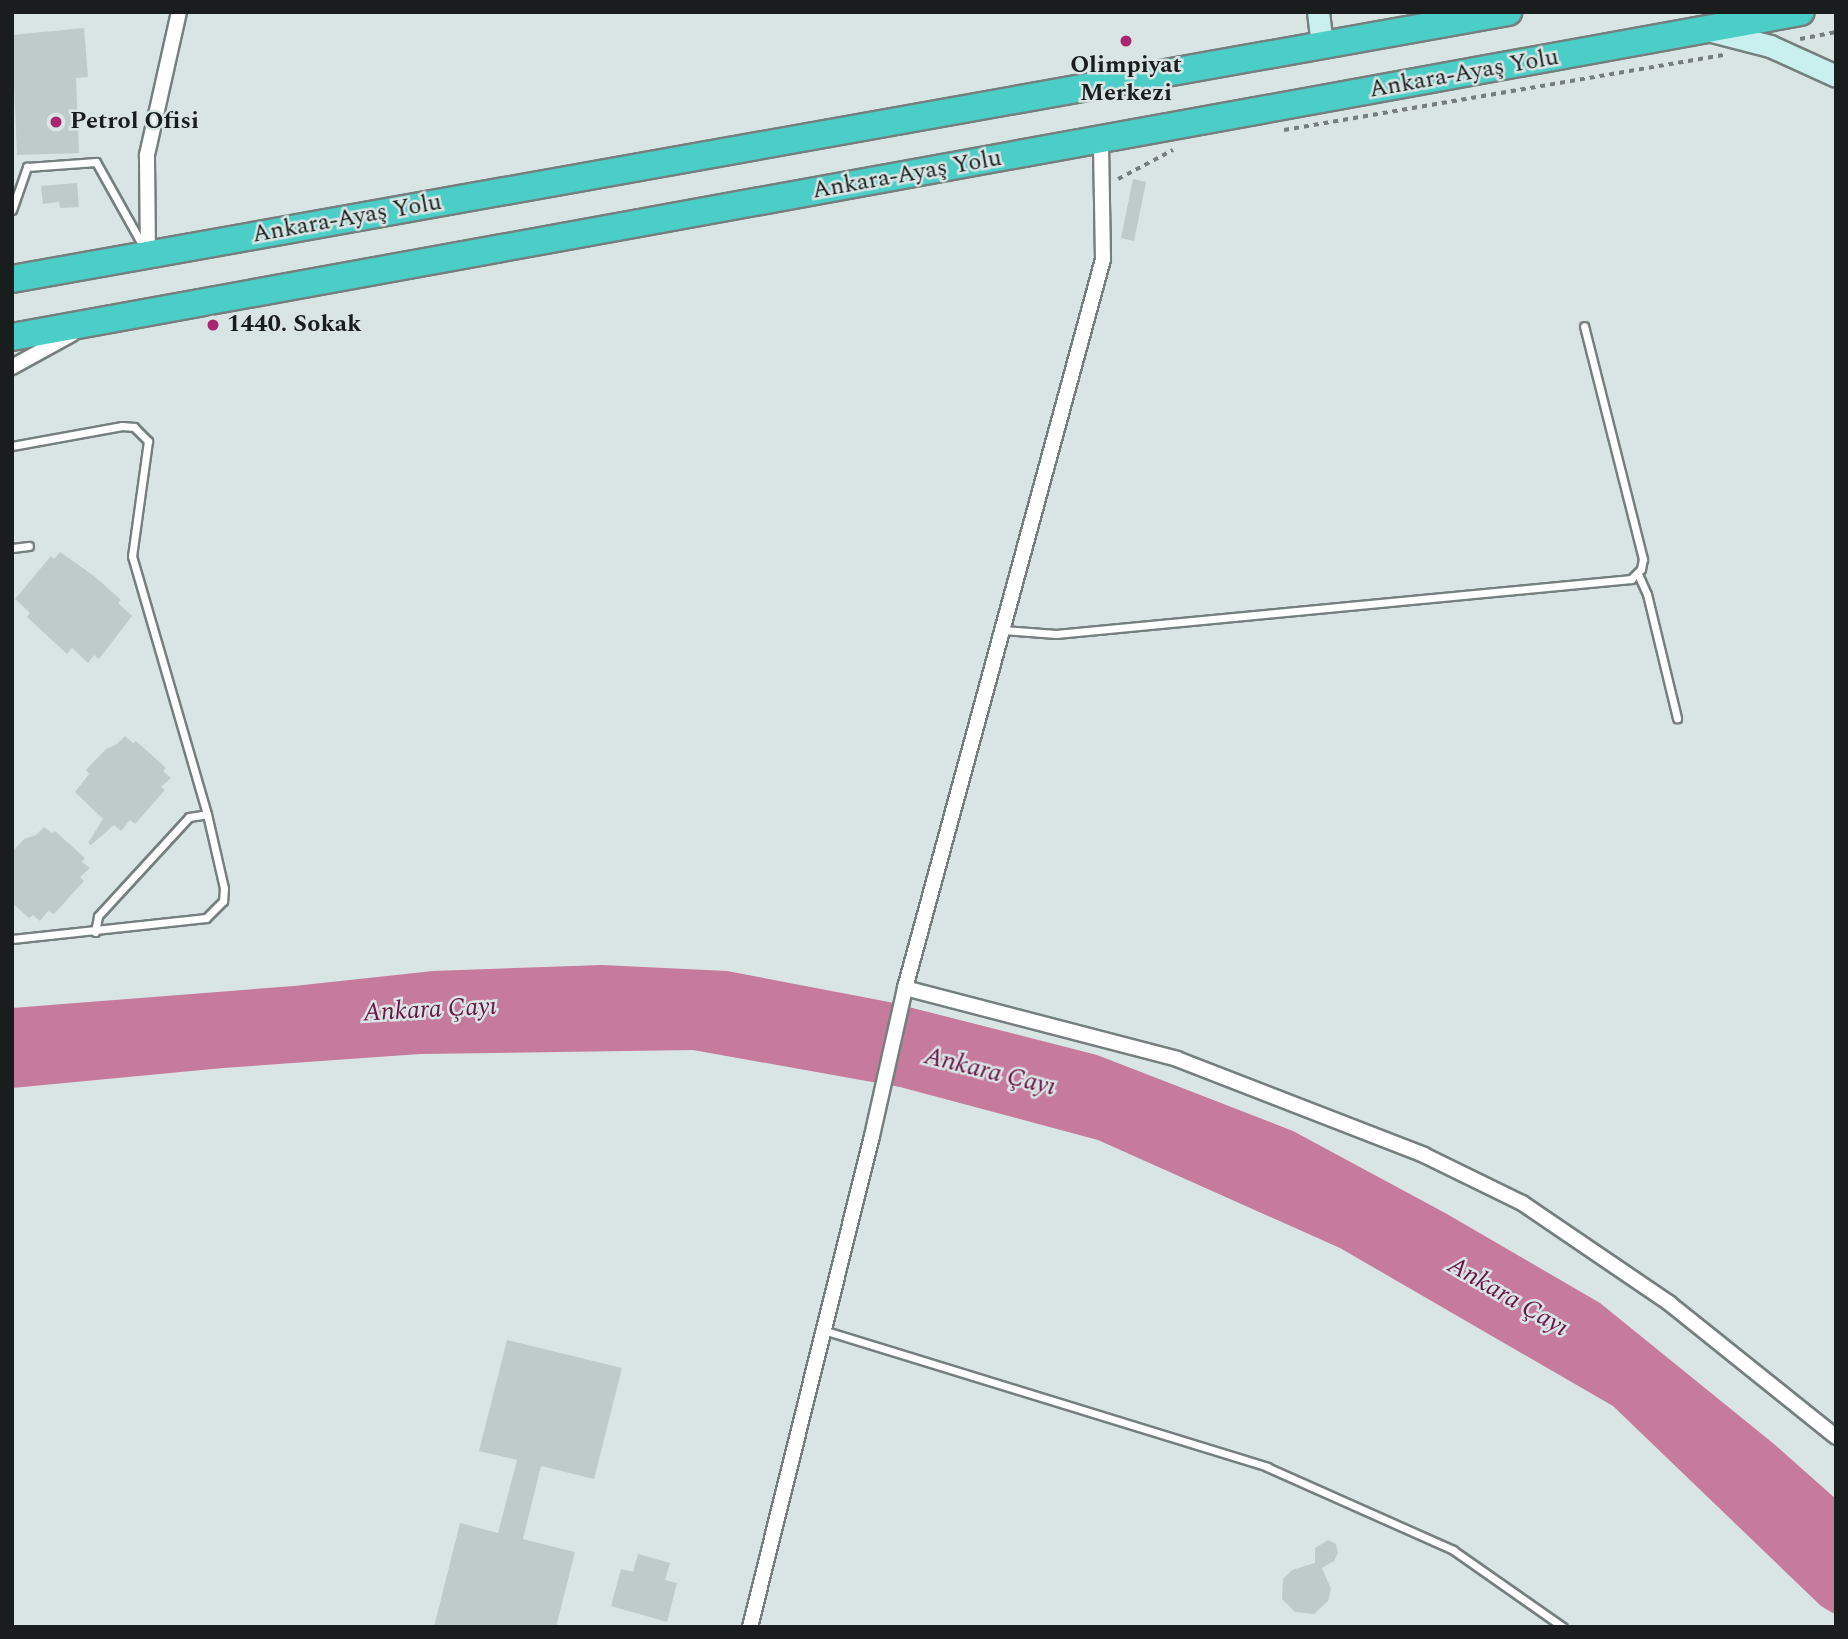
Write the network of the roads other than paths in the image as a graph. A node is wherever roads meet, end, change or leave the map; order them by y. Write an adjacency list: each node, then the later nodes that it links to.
1 (179, 12): 10 (street)
2 (1508, 12): 6 (highway, Ankara-Ayaş Yolu)
3 (1801, 12): 5 (highway, Ankara-Ayaş Yolu)
4 (1320, 15): 6 (main road)
5 (1707, 29): 7 (main road); 8 (highway, Ankara-Ayaş Yolu)
6 (1322, 46): 10 (highway, Ankara-Ayaş Yolu)
7 (1836, 76)
8 (1101, 140): 12 (highway, Ankara-Ayaş Yolu); 20 (street)
9 (12, 210): 10 (lane)
10 (148, 254): 11 (highway, Ankara-Ayaş Yolu)
11 (12, 279)
12 (91, 323): 14 (highway, Ankara-Ayaş Yolu); 15 (street)
13 (1584, 326): 19 (lane)
14 (12, 337)
15 (12, 367)
16 (12, 446): 22 (lane)
17 (29, 546): 18 (lane)
18 (12, 548)
19 (1638, 574): 20 (lane); 21 (lane)
20 (1003, 630): 25 (street)
21 (1676, 718)
22 (207, 814): 23 (lane); 23 (lane)
23 (95, 932): 24 (lane)
24 (12, 939)
25 (905, 988): 26 (street); 27 (street)
26 (823, 1330): 28 (street); 29 (lane)
27 (1836, 1437)
28 (750, 1627)
29 (1563, 1627)

